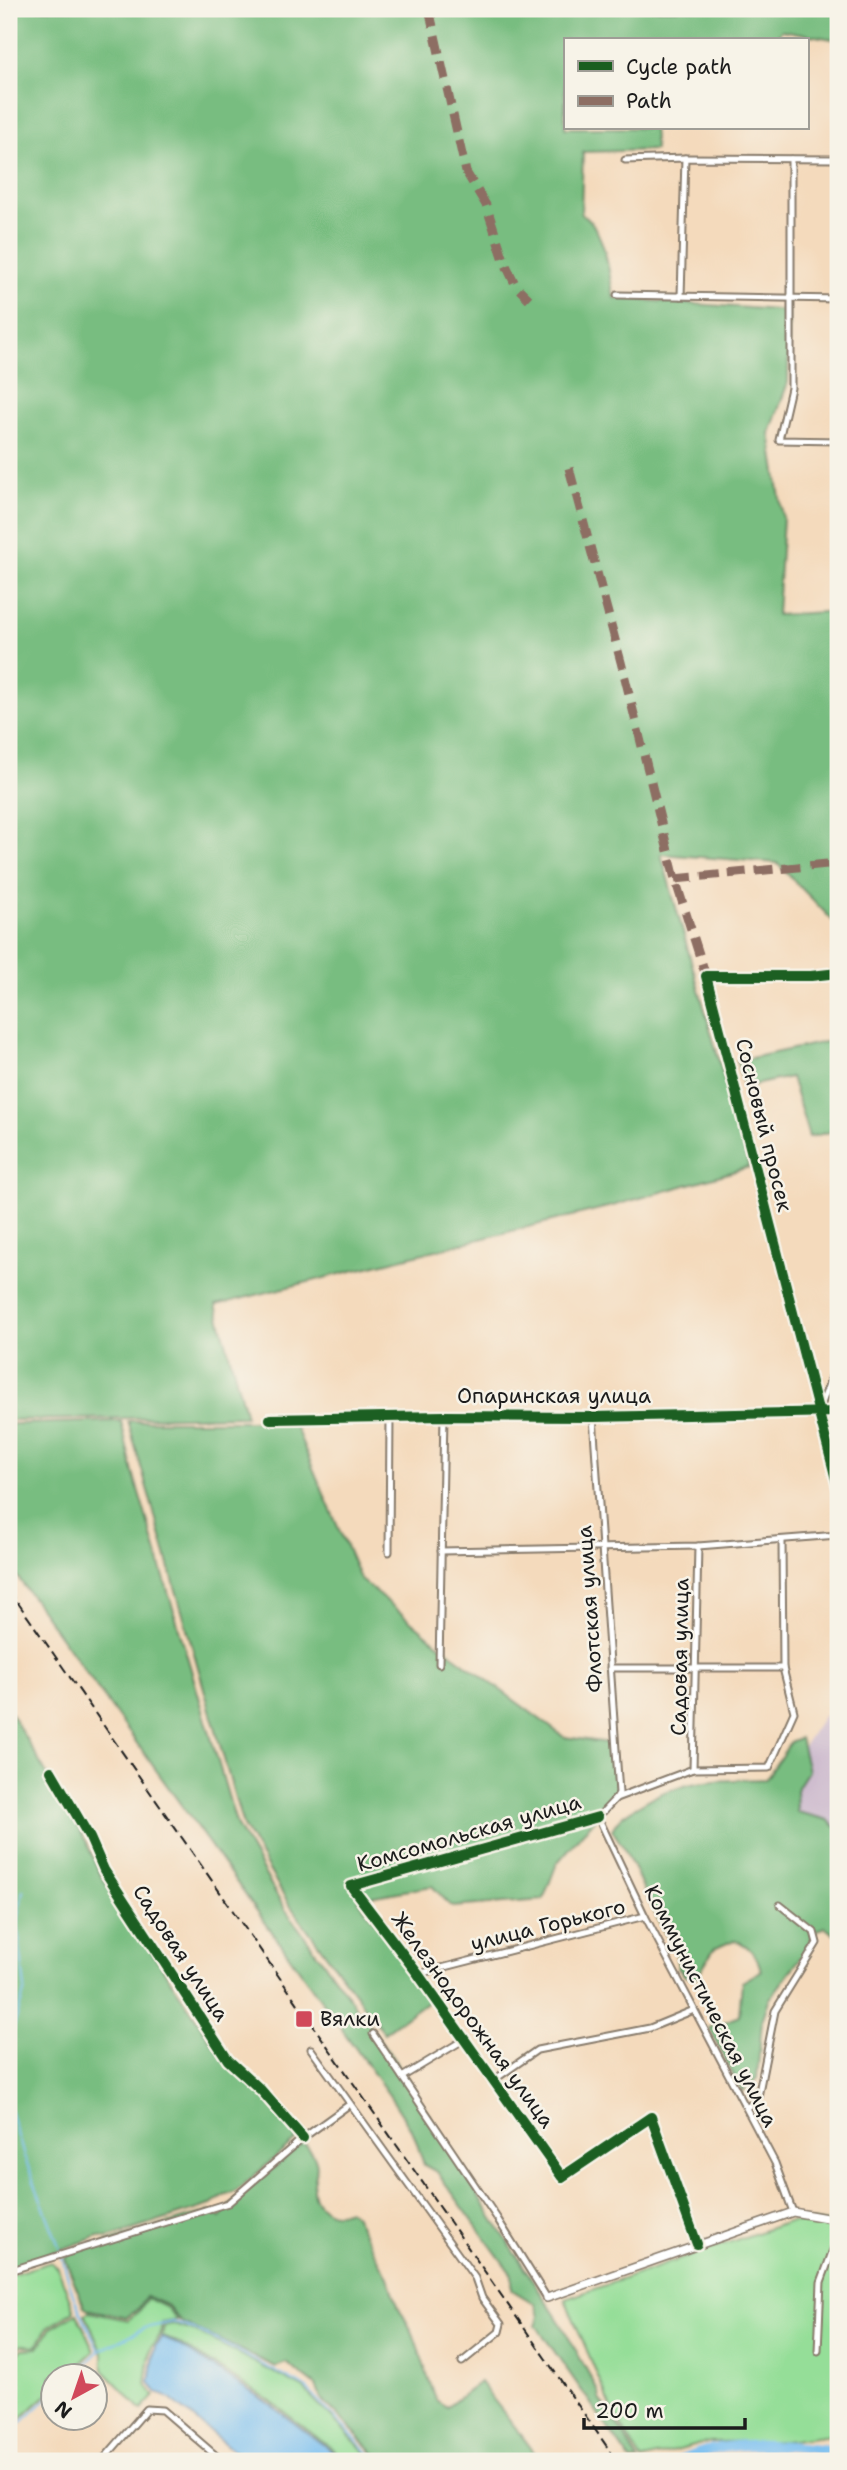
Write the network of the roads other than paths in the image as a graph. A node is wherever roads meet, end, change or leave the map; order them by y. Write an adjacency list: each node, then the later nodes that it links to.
1 (685, 158): 2 (street); 4 (street); 6 (street)
2 (792, 159): 3 (street); 7 (street)
3 (838, 159)
4 (625, 160)
5 (617, 295): 6 (street)
6 (681, 296): 7 (street)
7 (791, 298): 8 (street); 9 (street)
8 (838, 299)
9 (838, 441)
10 (838, 973): 12 (street, Сосновый просек)
11 (838, 1358): 12 (street)
12 (819, 1412): 13 (street, Опаринская улица); 16 (street, Опаринская улица); 18 (street)
13 (838, 1412)
14 (444, 1416): 15 (street, Опаринская улица); 16 (street, Опаринская улица); 23 (street)
15 (390, 1417): 17 (street, Опаринская улица); 24 (street)
16 (593, 1417): 22 (street, Флотская улица)
17 (270, 1419)
18 (838, 1487)
19 (838, 1535): 20 (street)
20 (782, 1541): 21 (street); 28 (street)
21 (698, 1546): 22 (street); 27 (street, Садовая улица)
22 (602, 1548): 23 (street); 26 (street, Флотская улица)
23 (441, 1551): 25 (street)
24 (389, 1552)
25 (439, 1664)
26 (610, 1668): 27 (street); 31 (street, Флотская улица)
27 (696, 1668): 28 (street); 29 (street, Садовая улица)
28 (783, 1668): 29 (street)
29 (693, 1769): 31 (street)
30 (51, 1771): 45 (street, Садовая улица)
31 (616, 1798): 32 (street)
32 (598, 1817): 33 (street, Комсомольская улица); 35 (street, Коммунистическая улица)
33 (351, 1886): 36 (street, Железнодорожная улица)
34 (780, 1905): 44 (street)
35 (645, 1916): 36 (street, улица Горького); 37 (street, Коммунистическая улица)
36 (418, 1974): 39 (street, Железнодорожная улица)
37 (694, 2010): 42 (street); 44 (street, Коммунистическая улица)
38 (373, 2034): 41 (street)
39 (465, 2039): 41 (street); 42 (street, Железнодорожная улица)
40 (311, 2049): 43 (street)
41 (401, 2077): 51 (street)
42 (494, 2080): 49 (street, Железнодорожная улица)
43 (350, 2104): 45 (street); 53 (street)
44 (747, 2107): 46 (street, Коммунистическая улица)
45 (303, 2138): 50 (street)
46 (793, 2212): 47 (street); 49 (street)
47 (838, 2220)
48 (838, 2236): 52 (street)
49 (697, 2244): 51 (street)
50 (9, 2271)
51 (547, 2298)
52 (818, 2351)
53 (462, 2362)
54 (102, 2461): 55 (street)
55 (222, 2461)

